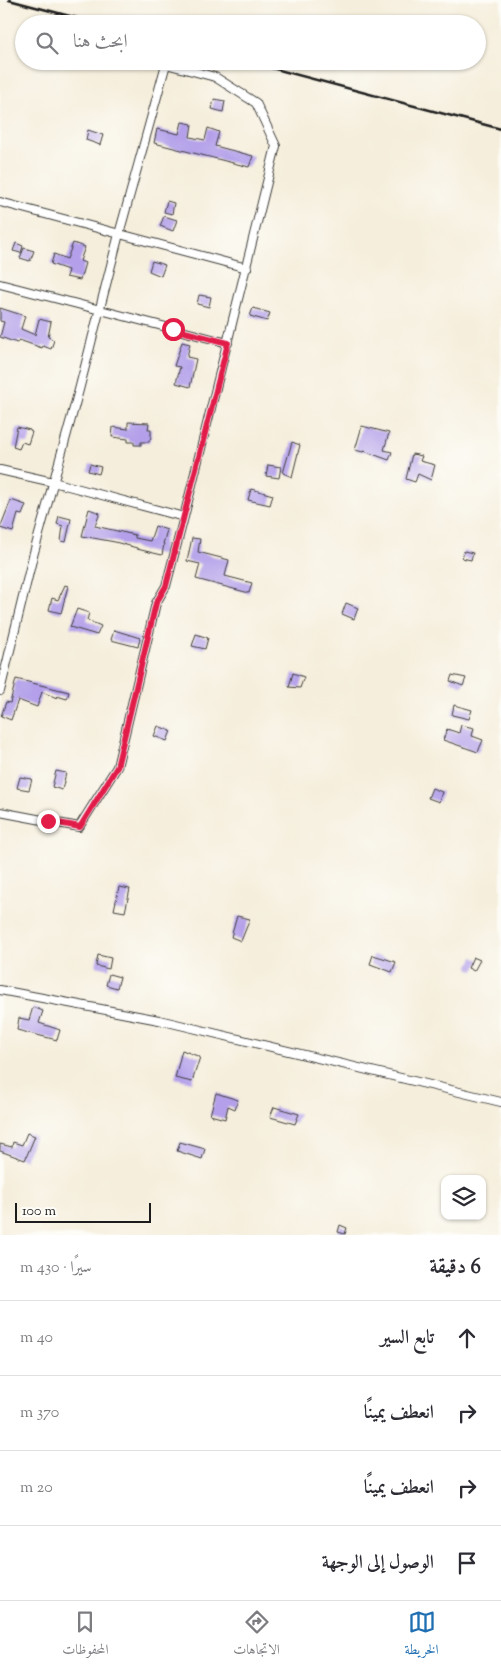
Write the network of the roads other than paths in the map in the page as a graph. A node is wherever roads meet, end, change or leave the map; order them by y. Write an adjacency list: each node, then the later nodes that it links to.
1 (164, 70): 4 (street)
2 (187, 70): 5 (street)
3 (0, 202): 4 (street)
4 (119, 234): 5 (street); 7 (street)
5 (246, 268): 8 (street)
6 (0, 284): 7 (street)
7 (100, 310): 8 (street); 10 (street)
8 (228, 343): 11 (street)
9 (0, 470): 10 (street)
10 (53, 482): 11 (street); 12 (street)
11 (184, 516): 13 (street)
12 (0, 691)
13 (0, 812)
14 (0, 990): 15 (street)
15 (501, 1102)

